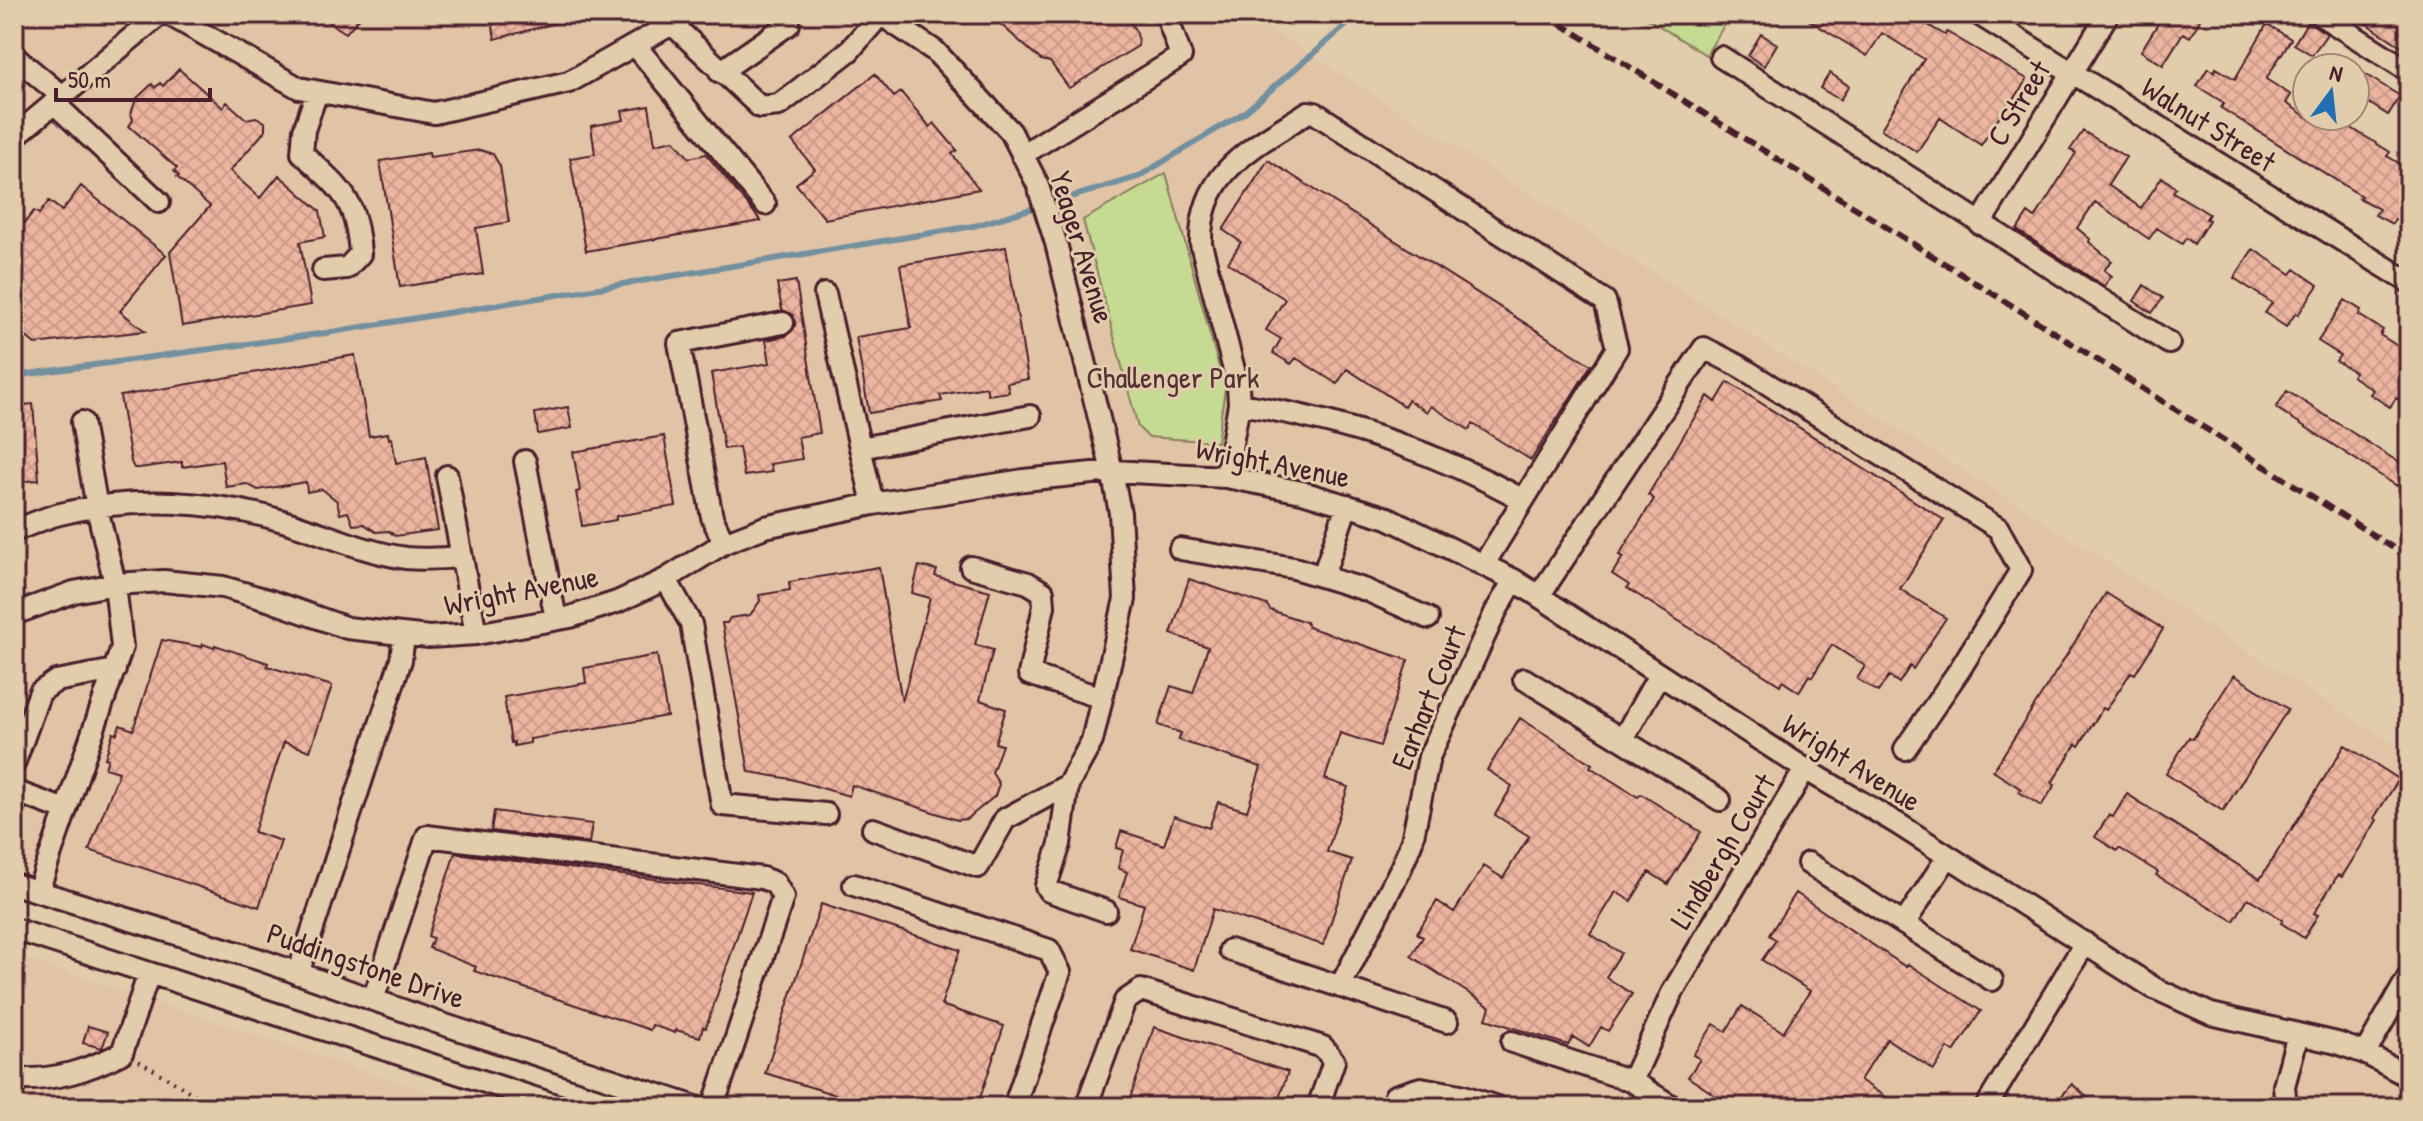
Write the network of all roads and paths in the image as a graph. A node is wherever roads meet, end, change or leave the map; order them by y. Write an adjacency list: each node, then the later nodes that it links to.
1 (160, 14): 17 (street)
2 (168, 14): 16 (street)
3 (1166, 14): 19 (street)
4 (1978, 14): 15 (street, Walnut Street)
5 (2108, 14): 15 (street, C Street)
6 (2319, 14): 13 (street)
7 (891, 17): 14 (street); 19 (street, Yeager Avenue)
8 (667, 20): 10 (street); 14 (street)
9 (789, 24): 14 (street)
10 (635, 45): 16 (street); 21 (street)
11 (14, 56): 17 (street)
12 (1721, 57): 22 (street)
13 (2409, 71)
14 (720, 72)
15 (2071, 74): 22 (street, C Street); 24 (street, Walnut Street)
16 (317, 92): 23 (street)
17 (58, 100): 18 (street); 20 (street)
18 (14, 137)
19 (1022, 155): 33 (street, Yeager Avenue)
20 (159, 202)
21 (765, 204)
22 (1980, 224): 27 (street)
23 (323, 270)
24 (2409, 282)
25 (825, 294): 31 (street)
26 (783, 323): 41 (street)
27 (2169, 343)
28 (1239, 404): 35 (street); 36 (street); 36 (street)
29 (1030, 416): 31 (street)
30 (82, 422): 39 (street)
31 (860, 448): 37 (street)
32 (525, 461): 53 (street)
33 (1112, 471): 35 (street, Wright Avenue); 37 (street, Wright Avenue); 59 (street, Yeager Avenue)
34 (447, 476): 43 (street)
35 (1226, 477): 38 (street, Wright Avenue)
36 (1522, 499): 44 (street)
37 (873, 504): 41 (street, Wright Avenue)
38 (1347, 505): 44 (street, Wright Avenue); 46 (street)
39 (97, 508): 40 (street); 43 (street); 49 (street)
40 (14, 531)
41 (724, 543): 47 (street, Wright Avenue)
42 (1180, 549): 46 (street)
43 (461, 557): 54 (street)
44 (1484, 564): 48 (street, Wright Avenue)
45 (971, 567): 59 (street)
46 (1323, 576): 52 (street)
47 (666, 579): 53 (street, Wright Avenue); 68 (street)
48 (1514, 580): 50 (street, Wright Avenue); 84 (street, Earhart Court)
49 (115, 584): 51 (street, Wright Avenue); 55 (street, Wright Avenue); 56 (street)
50 (1539, 596): 57 (street, Wright Avenue); 61 (street)
51 (14, 614)
52 (1428, 618)
53 (556, 619): 54 (street, Wright Avenue)
54 (476, 634): 55 (street, Wright Avenue)
55 (404, 635): 81 (street)
56 (115, 670): 62 (street); 67 (street)
57 (1659, 675): 60 (street); 63 (street, Wright Avenue)
58 (1524, 679): 60 (street)
59 (1102, 698): 64 (street, Yeager Avenue)
60 (1623, 739): 66 (street)
61 (1905, 749)
62 (14, 764)
63 (1805, 769): 70 (street, Wright Avenue); 93 (street, Lindbergh Court)
64 (1068, 785): 69 (street); 75 (street)
65 (14, 791): 67 (street)
66 (1720, 800)
67 (65, 810): 74 (street)
68 (826, 814)
69 (873, 829)
70 (1948, 856): 76 (street); 78 (street, Wright Avenue)
71 (1808, 863): 76 (street)
72 (14, 884): 74 (street, Puddingstone Drive)
73 (854, 885): 99 (street)
74 (38, 891): 81 (street, Puddingstone Drive)
75 (1106, 911)
76 (1904, 924): 83 (street)
77 (14, 929): 80 (street)
78 (2085, 943): 87 (street, Wright Avenue); 104 (street)
79 (1230, 950): 84 (street)
80 (149, 973): 89 (street); 96 (street)
81 (298, 974): 85 (street, Puddingstone Drive)
82 (2409, 976): 90 (street)
83 (1992, 980)
84 (1340, 987): 86 (street)
85 (373, 1000): 97 (street, Puddingstone Drive); 98 (street)
86 (1447, 1022)
87 (2298, 1034): 90 (street, Wright Avenue); 105 (street)
88 (1512, 1042): 93 (street)
89 (122, 1053): 92 (street); 95 (path)
90 (2365, 1053): 91 (street, Wright Avenue)
91 (2409, 1077)
92 (14, 1079)
93 (1632, 1081): 103 (street)
94 (1087, 1104): 100 (street)
95 (215, 1107)
96 (562, 1107)
97 (696, 1107)
98 (713, 1107)
99 (1014, 1107)
100 (1318, 1107)
101 (1391, 1107): 102 (street)
102 (1497, 1107)
103 (1673, 1107)
104 (1986, 1107)
105 (2286, 1107)

